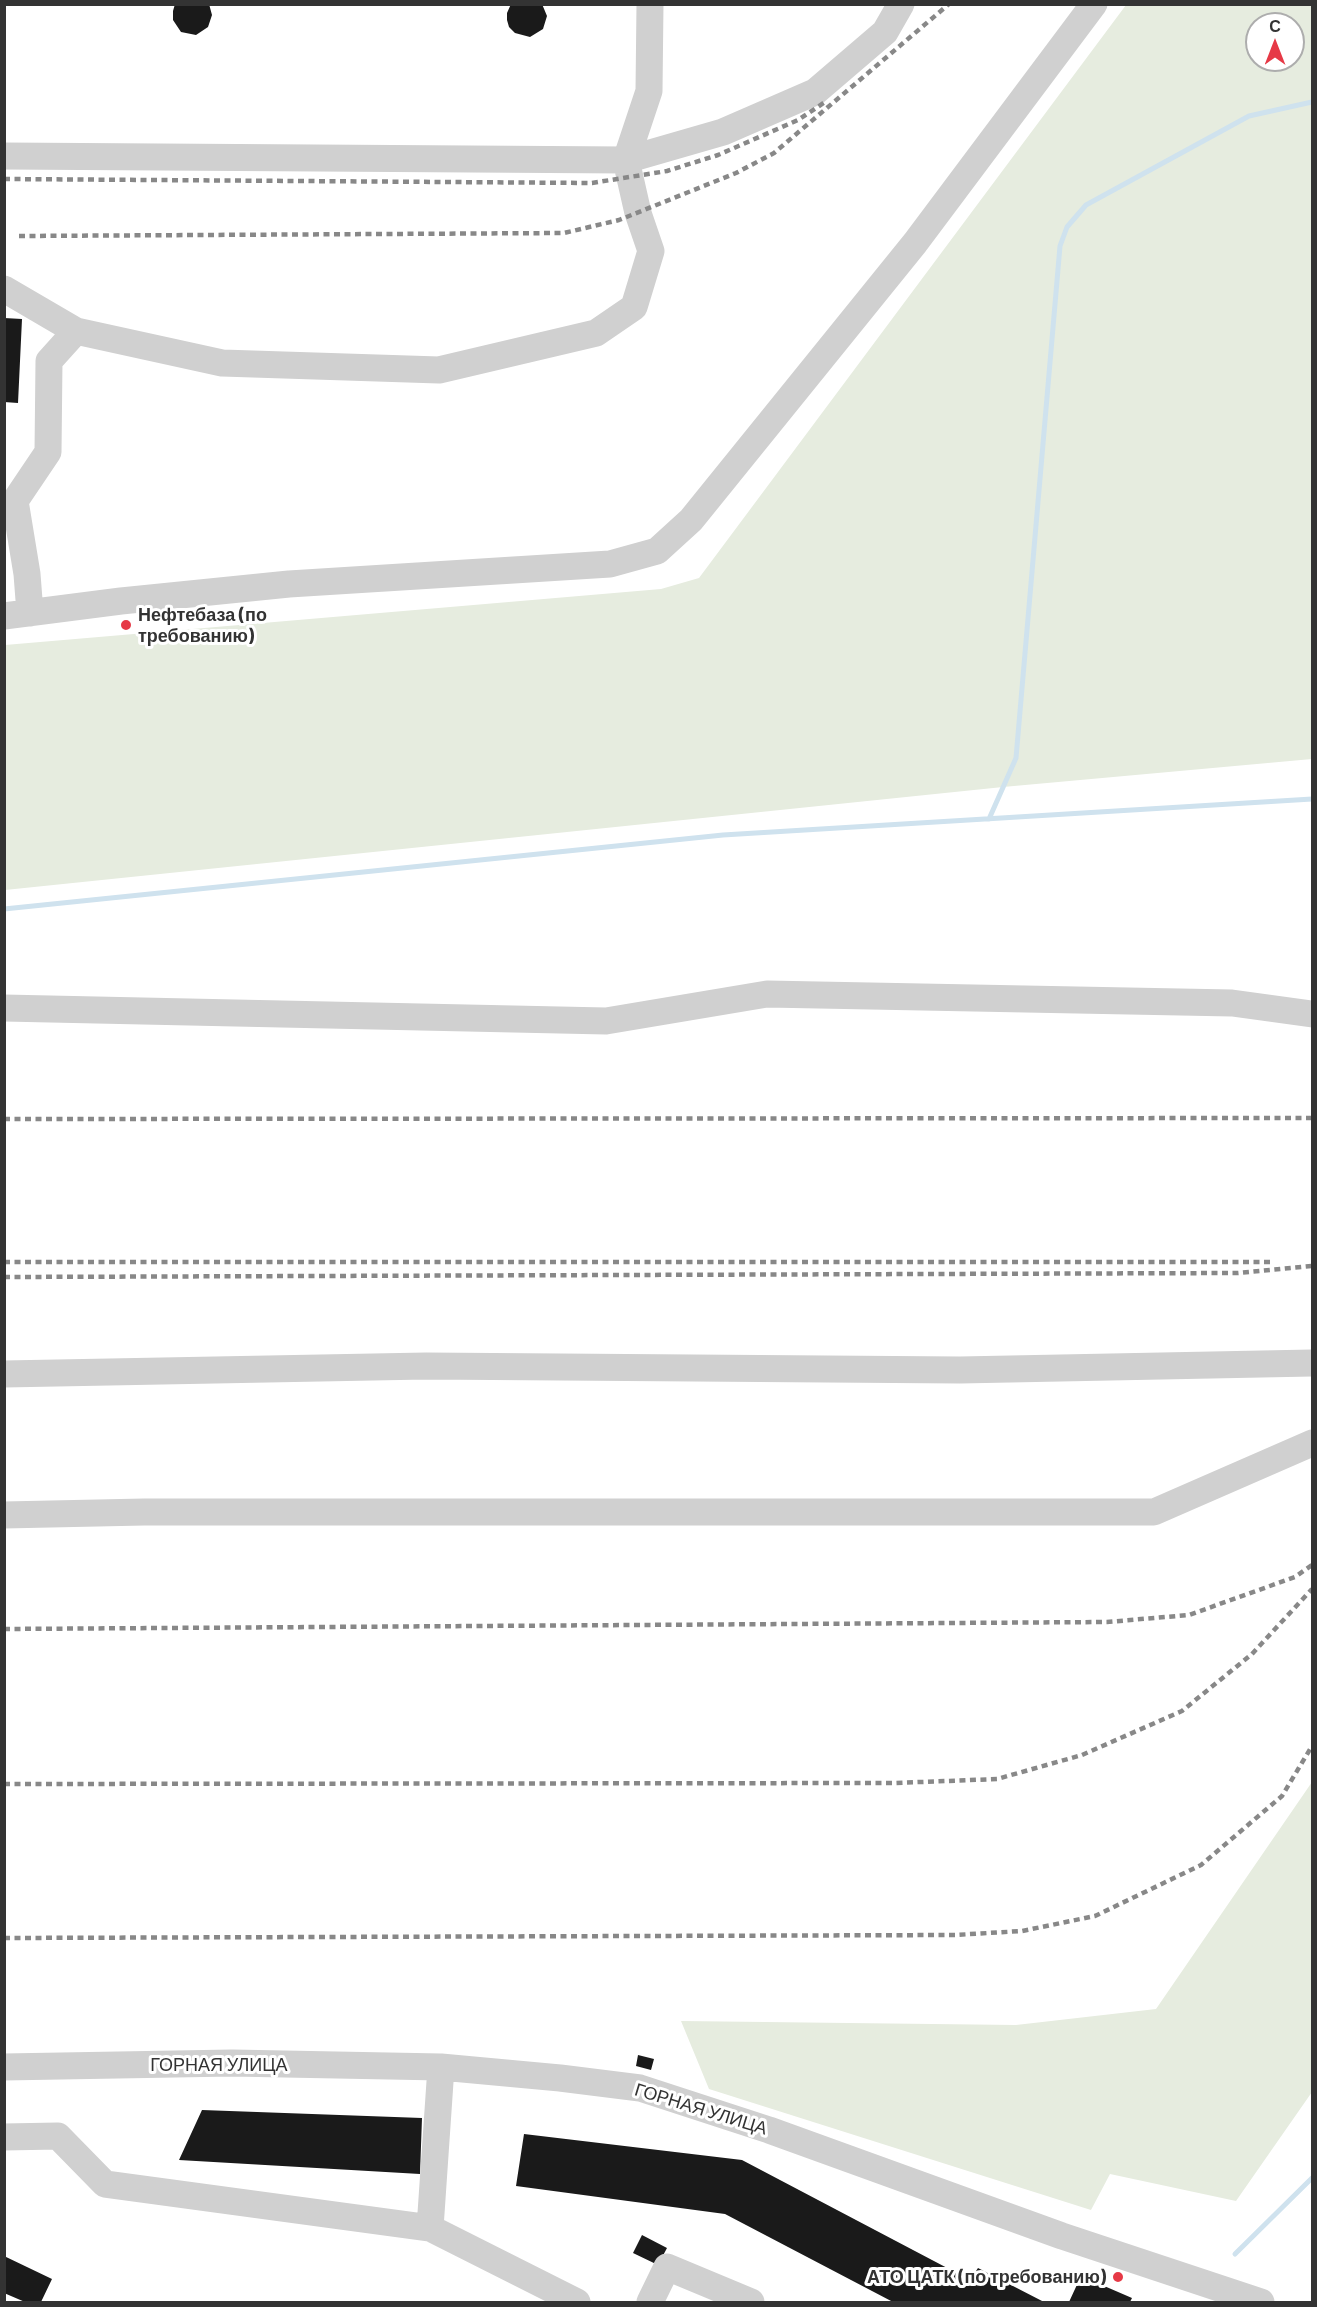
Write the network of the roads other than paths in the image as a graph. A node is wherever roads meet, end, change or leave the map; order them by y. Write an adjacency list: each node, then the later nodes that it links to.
1 (651, 4): 5 (street)
2 (901, 4): 5 (street)
3 (1094, 4): 8 (street)
4 (4, 156): 5 (street)
5 (626, 160): 7 (street)
6 (4, 289): 7 (street)
7 (76, 332): 8 (street)
8 (17, 614)
9 (4, 1008): 10 (street)
10 (1312, 1014)
11 (1312, 1363): 12 (street)
12 (4, 1374)
13 (1312, 1443): 14 (street)
14 (4, 1515)
15 (4, 2067): 16 (street, ГОРНАЯ УЛИЦА)
16 (441, 2067): 18 (street); 19 (street, ГОРНАЯ УЛИЦА)
17 (4, 2137): 18 (street)
18 (430, 2228): 20 (street)
19 (1252, 2301)
20 (577, 2302)
21 (650, 2302): 22 (street)
22 (751, 2302)

